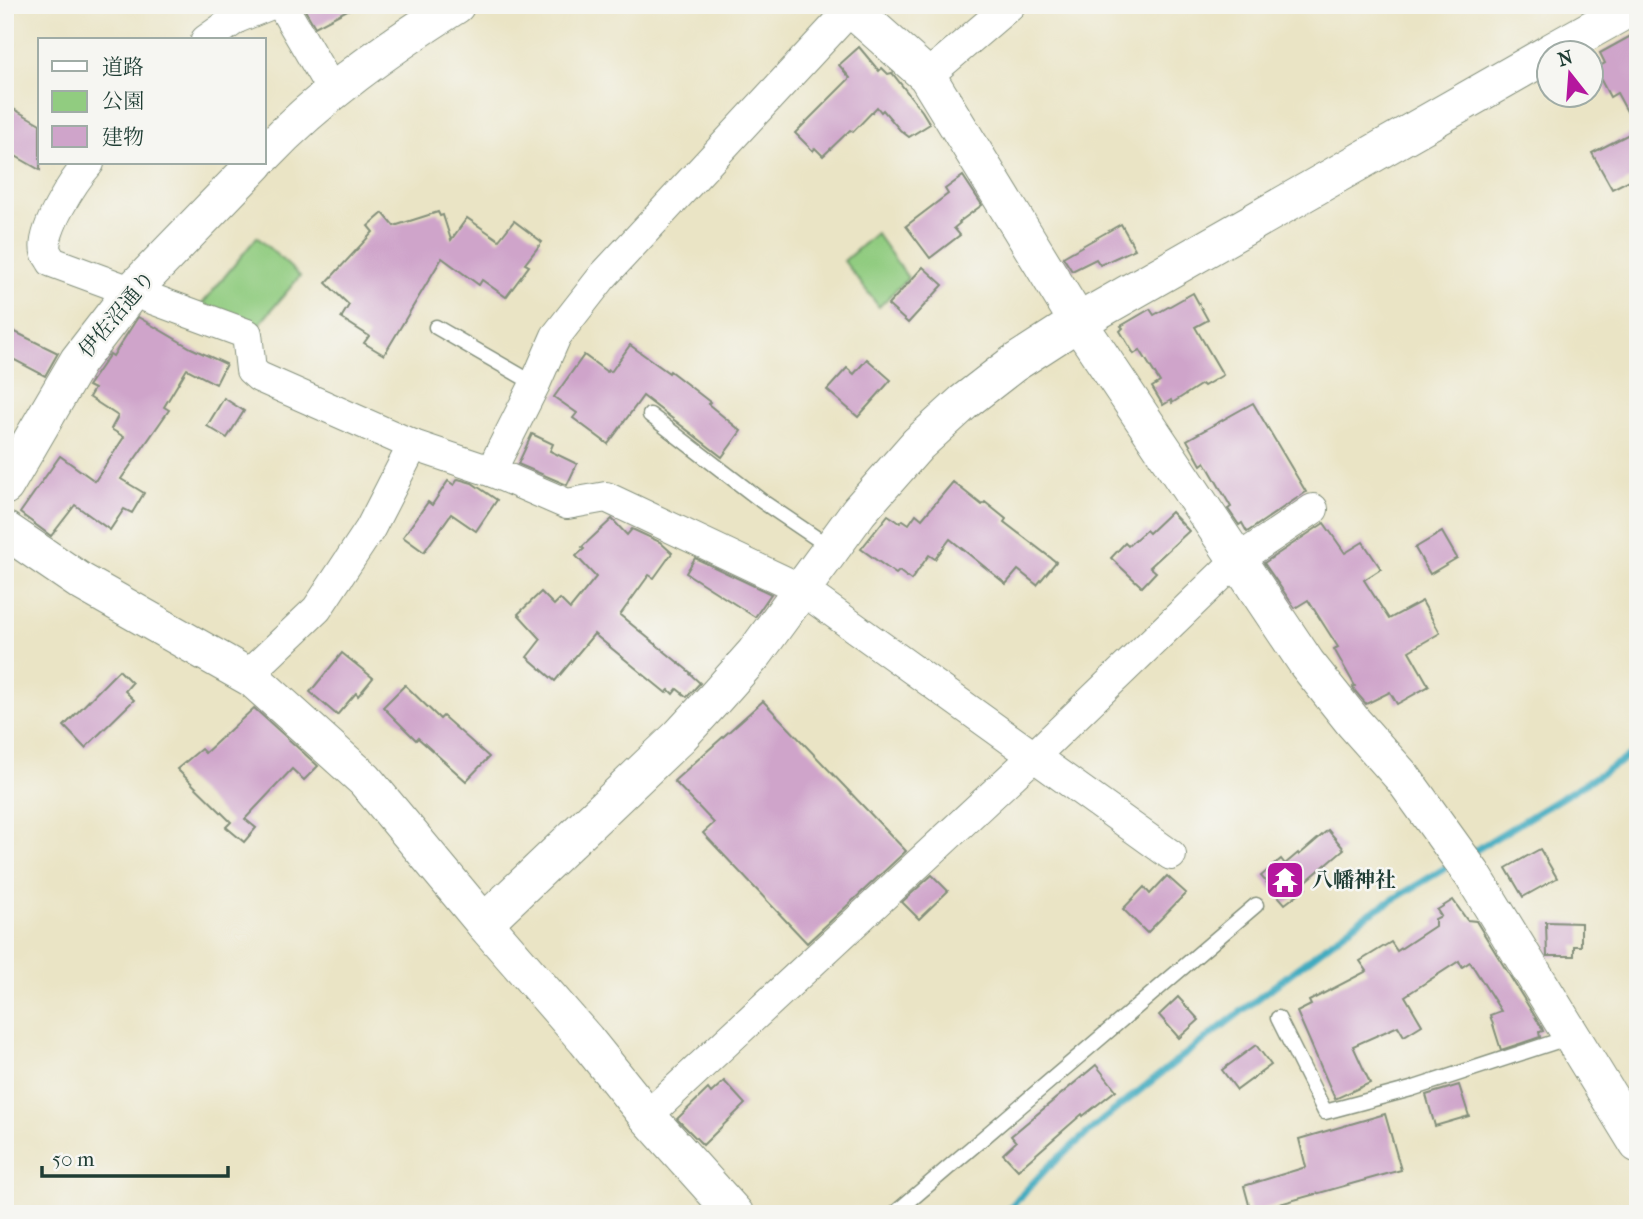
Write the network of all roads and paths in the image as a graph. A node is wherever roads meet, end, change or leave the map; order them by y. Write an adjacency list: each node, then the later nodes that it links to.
1 (270, 5): 7 (street)
2 (282, 5): 11 (street)
3 (456, 5): 11 (street)
4 (1010, 5): 10 (street)
5 (1635, 5): 8 (street)
6 (849, 7): 10 (street); 18 (street)
7 (209, 38)
8 (1577, 38)
9 (1534, 62): 16 (street)
10 (926, 76): 16 (street)
11 (333, 92): 12 (street)
12 (266, 153)
13 (88, 164): 15 (street)
14 (255, 164): 15 (street, 伊佐沼通り)
15 (132, 291): 20 (street); 22 (street, 伊佐沼通り)
16 (1078, 322): 25 (street); 26 (street)
17 (436, 327): 18 (lane)
18 (535, 384): 21 (street)
19 (650, 415): 25 (lane)
20 (413, 446): 21 (street); 28 (street)
21 (494, 472): 27 (street)
22 (5, 486)
23 (1314, 509): 26 (street)
24 (5, 530): 28 (street)
25 (831, 548): 27 (street)
26 (1237, 560): 29 (street); 34 (street)
27 (801, 589): 29 (street); 32 (street)
28 (247, 676): 32 (street)
29 (1034, 756): 30 (street); 35 (street)
30 (1171, 855)
31 (1256, 905): 38 (lane)
32 (484, 923): 35 (street)
33 (1278, 1018): 34 (lane)
34 (1572, 1037): 36 (street)
35 (647, 1116): 37 (street)
36 (1638, 1144)
37 (736, 1214)
38 (894, 1214)

